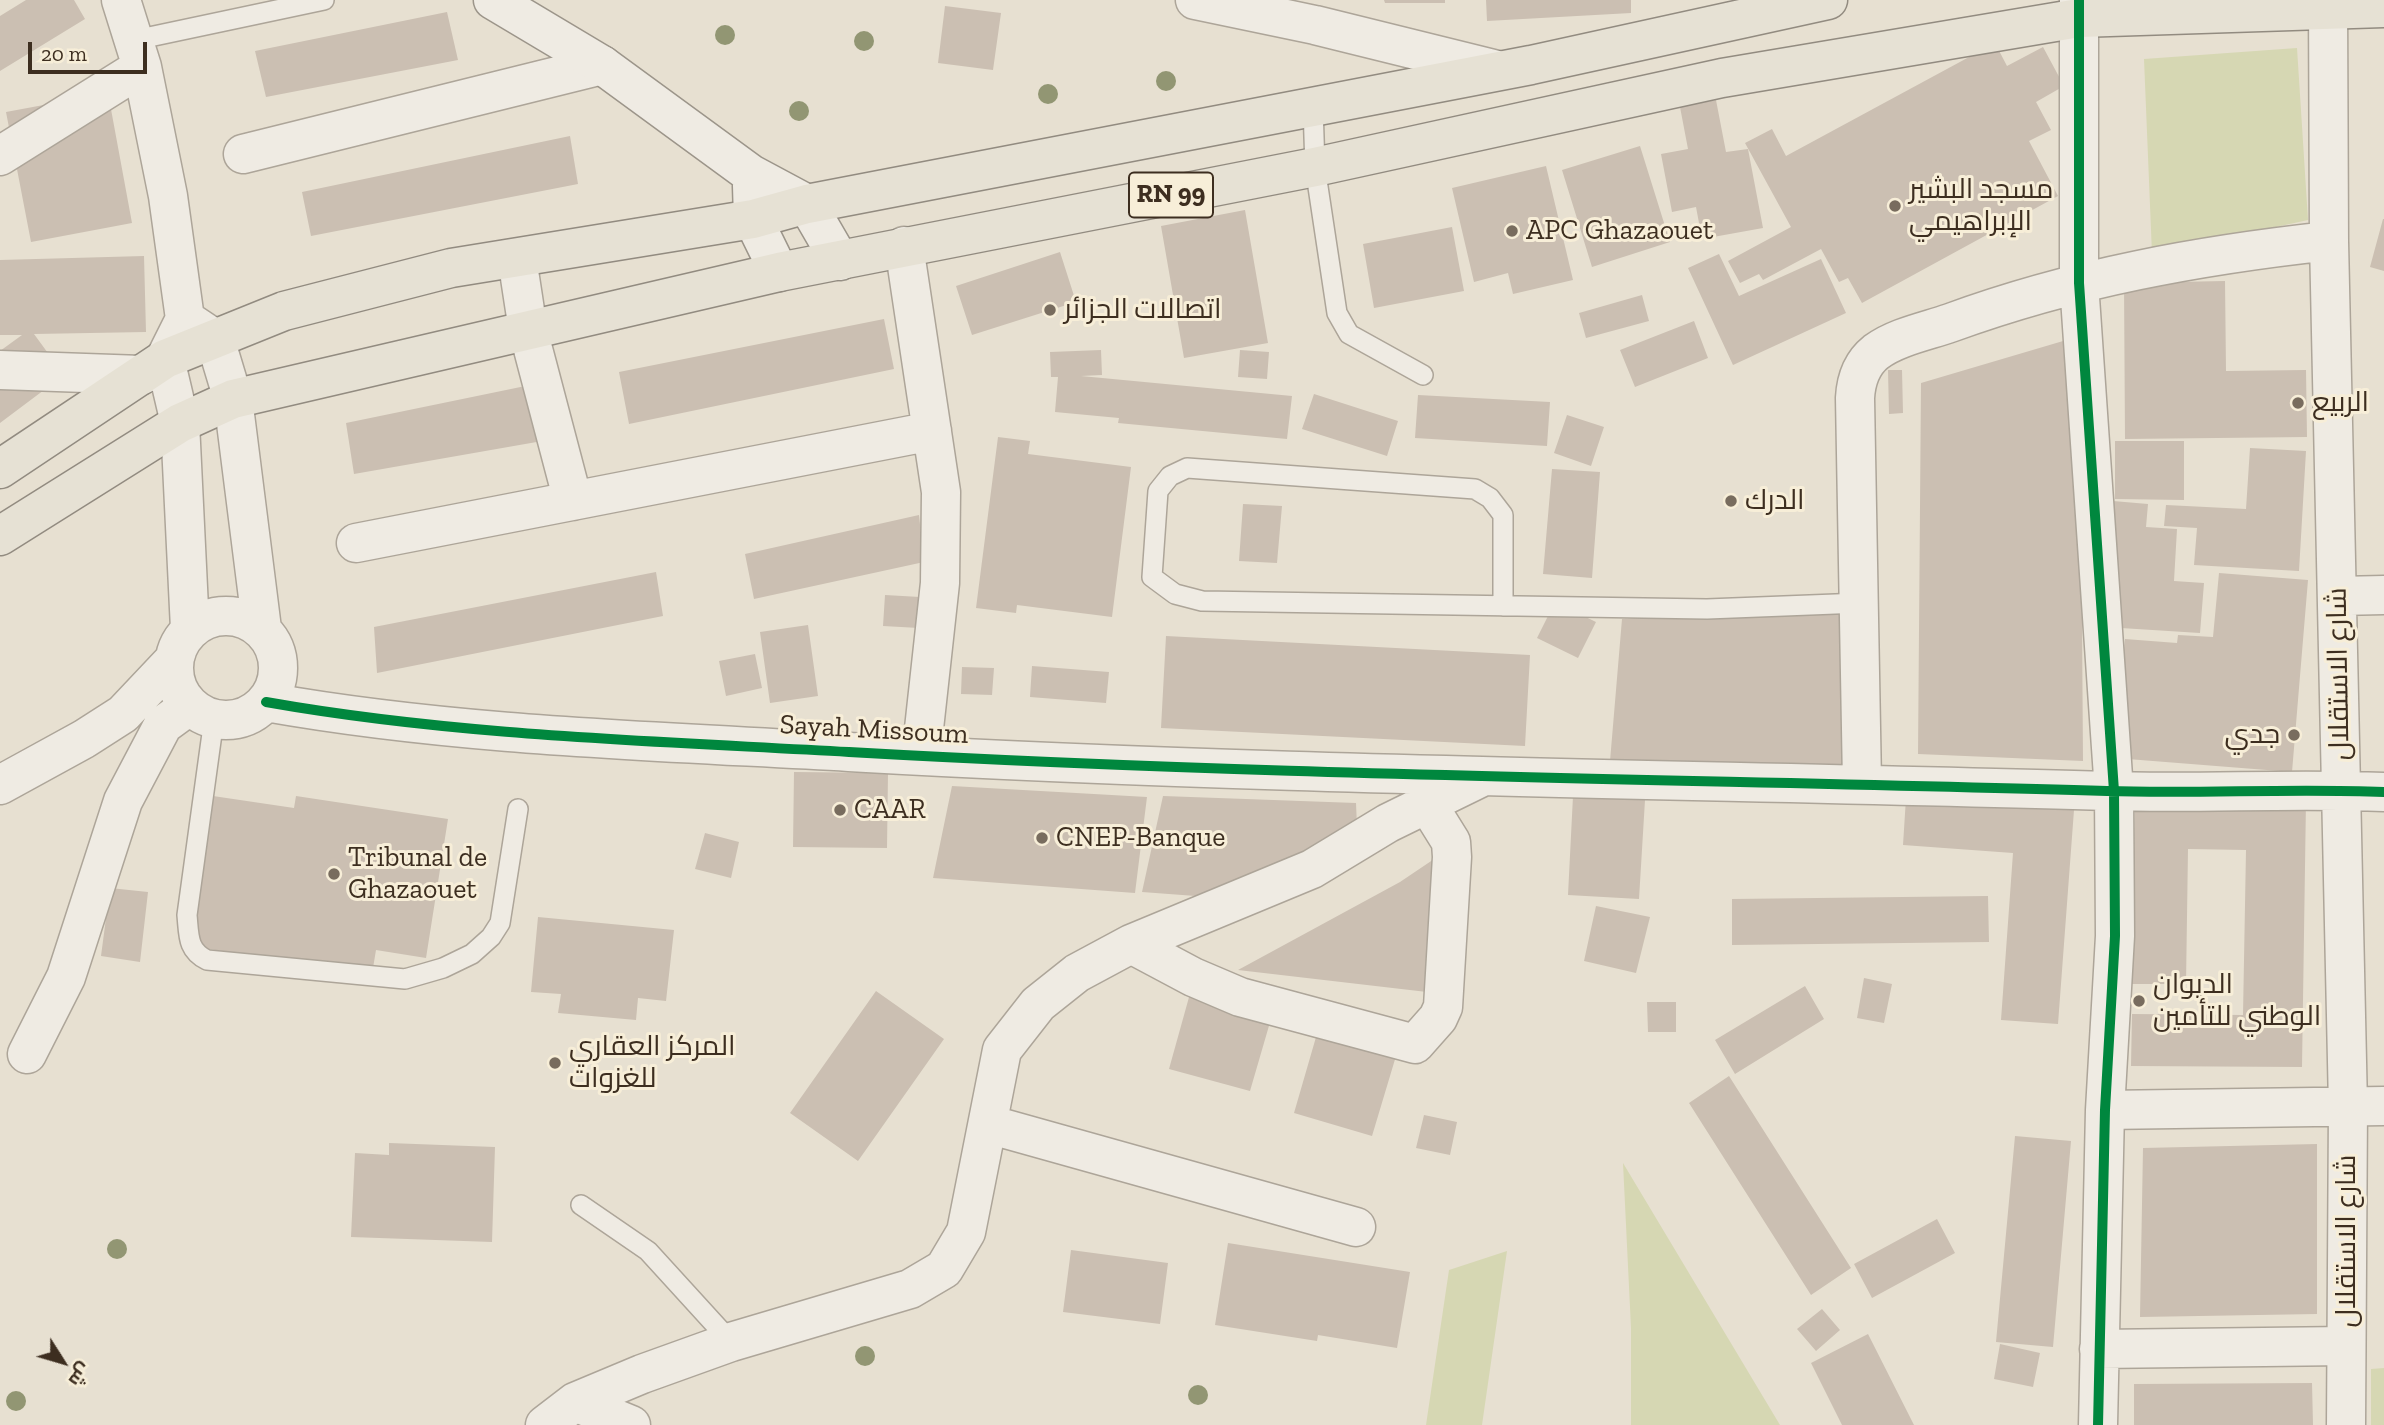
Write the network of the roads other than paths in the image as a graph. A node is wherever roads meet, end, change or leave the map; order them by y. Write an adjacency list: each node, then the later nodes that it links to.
1 (121, 0): 9 (street)
2 (324, 0): 9 (lane)
3 (1195, 0): 11 (street)
4 (1828, 0): 11 (main road, RN 99)
5 (516, 4): 10 (street)
6 (2328, 4): 7 (main road, RN 99); 8 (main road, RN 99); 19 (street, شارع الاستقلال)
7 (2384, 8)
8 (2078, 9): 15 (main road, RN 99); 24 (street)
9 (138, 54): 14 (street); 25 (street)
10 (603, 65): 13 (street); 16 (street)
11 (1497, 70): 12 (main road, RN 99)
12 (1314, 107): 15 (lane); 17 (main road, RN 99)
13 (243, 154)
14 (0, 156)
15 (1315, 167): 20 (main road, RN 99); 29 (lane)
16 (751, 174): 17 (street); 18 (street)
17 (807, 204): 18 (main road, RN 99); 22 (street)
18 (753, 219): 21 (main road, RN 99); 23 (street)
19 (2329, 241): 24 (street); 38 (street, شارع الاستقلال)
20 (904, 246): 22 (main road, RN 99); 32 (street, Sayah Missoum)
21 (517, 257): 25 (main road, RN 99); 26 (street)
22 (841, 261): 23 (main road, RN 99)
23 (779, 272): 26 (main road, RN 99)
24 (2079, 283): 39 (street); 50 (street)
25 (200, 329): 27 (main road, RN 99); 30 (street)
26 (528, 330): 30 (main road, RN 99); 34 (street)
27 (153, 367): 28 (street); 31 (street); 33 (main road, RN 99)
28 (0, 370)
29 (1423, 375)
30 (233, 399): 31 (main road, RN 99); 41 (street)
31 (180, 423): 35 (main road, RN 99); 42 (street)
32 (932, 430): 34 (street); 45 (street, Sayah Missoum)
33 (0, 469)
34 (573, 500): 36 (street)
35 (0, 536)
36 (356, 543)
37 (2384, 595): 38 (street)
38 (2339, 596): 49 (street, شارع الاستقلال)
39 (1861, 603): 40 (lane); 47 (street)
40 (1503, 606): 40 (lane)
41 (262, 629): 42 (street); 43 (street)
42 (182, 645): 44 (street); 48 (street)
43 (265, 702): 44 (street); 45 (street, Sayah Missoum)
44 (201, 712): 53 (lane); 55 (street)
45 (921, 756): 46 (street, Sayah Missoum)
46 (1482, 777): 47 (street, Sayah Missoum); 52 (street)
47 (1862, 783): 50 (street, Sayah Missoum)
48 (0, 785)
49 (2340, 790): 50 (street, Sayah Missoum); 51 (street, Sayah Missoum); 56 (street, شارع الاستقلال)
50 (2114, 791): 57 (street)
51 (2384, 792)
52 (1428, 805): 54 (street); 54 (street)
53 (518, 809)
54 (1131, 944): 58 (street)
55 (26, 1054)
56 (2366, 1106): 57 (street); 62 (street, شارع الاستقلال)
57 (2105, 1110): 63 (street)
58 (988, 1124): 60 (street); 61 (street)
59 (581, 1205): 61 (lane)
60 (1356, 1227)
61 (731, 1342): 64 (street)
62 (2346, 1346): 63 (street); 68 (street, شارع الاستقلال)
63 (2099, 1349): 67 (street)
64 (575, 1402): 65 (street); 66 (street)
65 (545, 1425)
66 (631, 1425)
67 (2098, 1425)
68 (2346, 1425)

